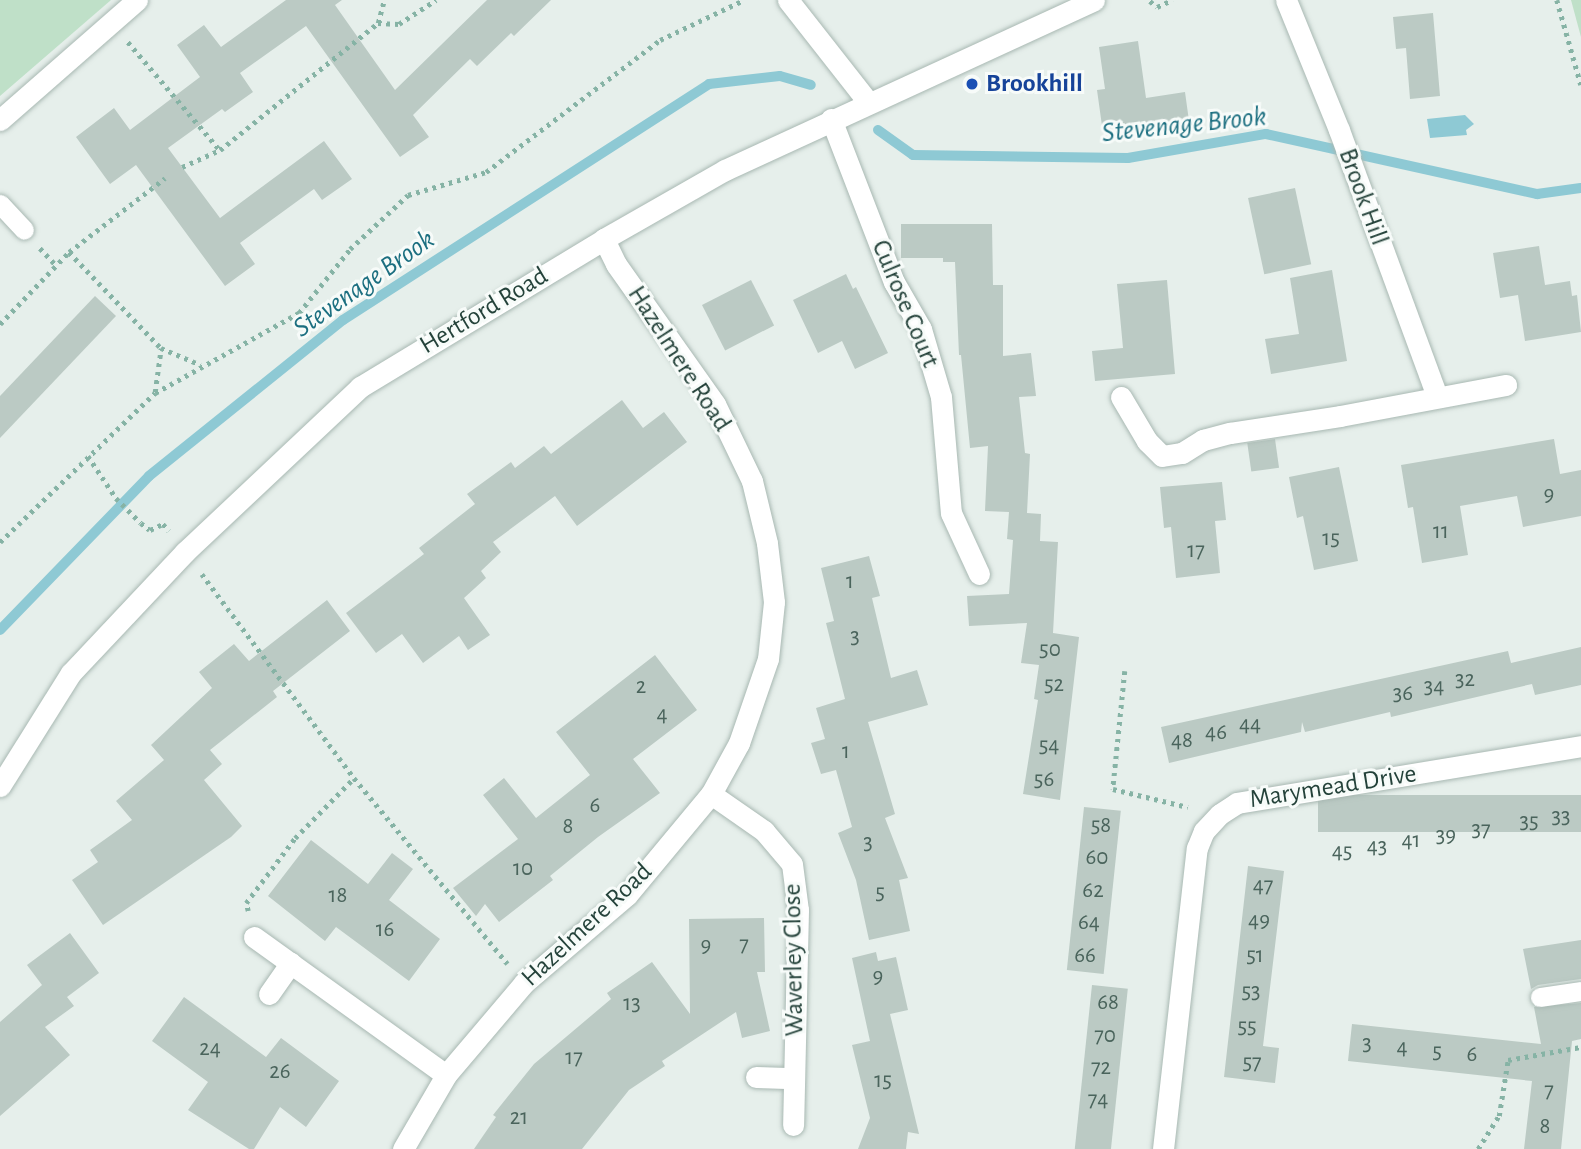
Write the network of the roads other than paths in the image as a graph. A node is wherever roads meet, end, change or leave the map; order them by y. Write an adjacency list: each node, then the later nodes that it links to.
1 (136, 0): 6 (street)
2 (788, 0): 5 (street)
3 (1094, 0): 5 (street, Hertford Road)
4 (1286, 0): 12 (street, Brook Hill)
5 (868, 102): 7 (street, Hertford Road)
6 (0, 120)
7 (831, 120): 10 (street, Hertford Road); 14 (street, Culrose Court)
8 (0, 204): 9 (lane)
9 (24, 230)
10 (604, 239): 16 (street, Hertford Road); 17 (street, Hazelmere Road)
11 (1506, 385): 12 (street)
12 (1437, 396): 13 (street)
13 (1121, 397)
14 (979, 574)
15 (1581, 746): 28 (street, Marymead Drive)
16 (0, 786)
17 (711, 794): 23 (street, Hazelmere Road); 25 (street, Waverley Close)
18 (254, 937): 19 (street)
19 (291, 963): 21 (street); 23 (street)
20 (1581, 991): 22 (lane)
21 (269, 993)
22 (1540, 996)
23 (446, 1075): 27 (street, Hazelmere Road)
24 (756, 1077): 25 (street)
25 (794, 1078): 26 (street, Waverley Close)
26 (793, 1125)
27 (403, 1149)
28 (1163, 1149)

